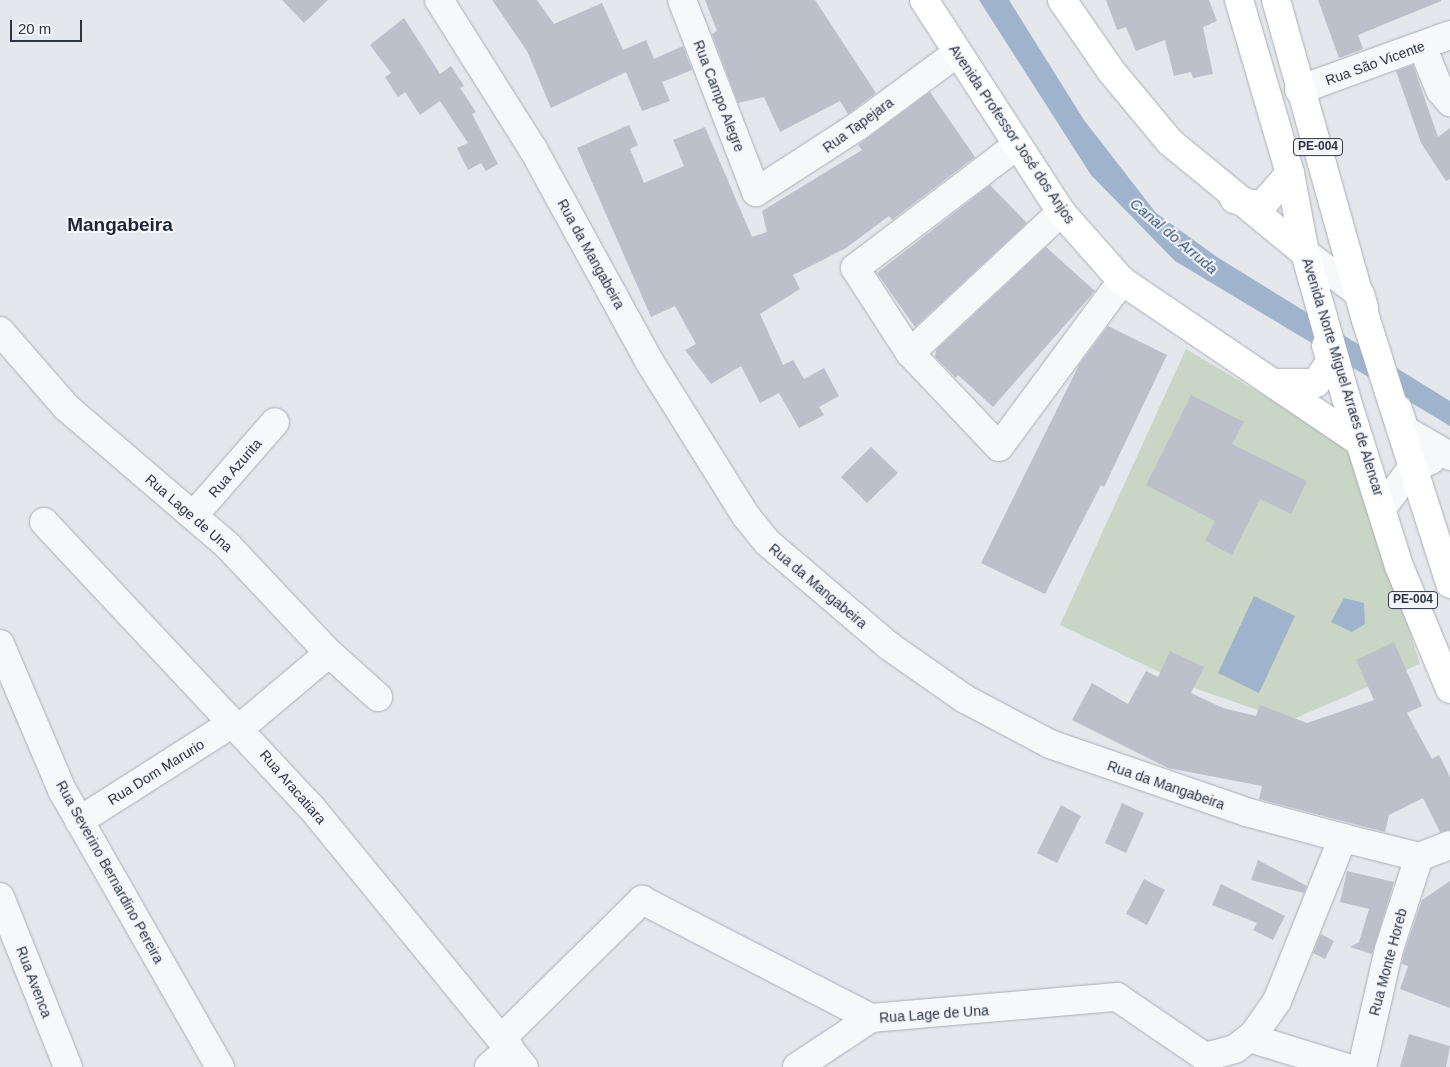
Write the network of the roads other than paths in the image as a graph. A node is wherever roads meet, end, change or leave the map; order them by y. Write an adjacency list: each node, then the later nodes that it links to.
1 (439, 0): 38 (street, Rua da Mangabeira)
2 (682, 0): 14 (street, Rua Campo Alegre)
3 (924, 0): 9 (main road, Avenida Professor José dos Anjos)
4 (1062, 0): 15 (main road)
5 (1239, 0): 13 (main road, Avenida Norte Miguel Arraes de Alencar / PE-004)
6 (1276, 0): 10 (main road, PE-004)
7 (1450, 35): 8 (street, Rua São Vicente)
8 (1422, 46): 10 (street, Rua São Vicente); 11 (street)
9 (957, 53): 12 (main road, Avenida Professor José dos Anjos); 14 (street, Rua Tapejara)
10 (1299, 90): 19 (main road, PE-004)
11 (1450, 102)
12 (1016, 146): 16 (main road, Avenida Professor José dos Anjos); 21 (street)
13 (1290, 173): 15 (main road); 17 (main road, Avenida Norte Miguel Arraes de Alencar / PE-004)
14 (756, 192)
15 (1234, 198): 17 (main road)
16 (1061, 212): 18 (main road, Avenida Professor José dos Anjos); 21 (street)
17 (1300, 250): 19 (street); 22 (main road); 25 (main road, Avenida Norte Miguel Arraes de Alencar / PE-004)
18 (1122, 281): 21 (street); 22 (main road, Avenida Professor José dos Anjos)
19 (1360, 294): 23 (main road, PE-004)
20 (0, 330): 29 (street, Rua Lage de Una)
21 (910, 353)
22 (1279, 383): 25 (main road, Avenida Professor José dos Anjos)
23 (1399, 419): 26 (street); 27 (main road, PE-004)
24 (275, 422): 29 (street, Rua Azurita)
25 (1360, 442): 28 (main road, Avenida Norte Miguel Arraes de Alencar / PE-004)
26 (1448, 455): 27 (street)
27 (1412, 468): 28 (street); 31 (main road, PE-004)
28 (1382, 508): 34 (main road, Avenida Norte Miguel Arraes de Alencar / PE-004)
29 (194, 515): 33 (street, Rua Lage de Una)
30 (44, 522): 36 (street, Rua Aracatiara)
31 (1450, 584)
32 (0, 644): 37 (street, Rua Severino Bernardino Pereira)
33 (329, 653): 35 (street, Rua Lage de Una); 36 (street, Rua Dom Marurio)
34 (1450, 689)
35 (378, 697)
36 (237, 725): 37 (street, Rua Dom Marurio); 44 (street, Rua Aracatiara)
37 (79, 821): 47 (street, Rua Severino Bernardino Pereira)
38 (1343, 838): 40 (street, Rua da Mangabeira); 43 (street)
39 (1450, 845): 40 (street)
40 (1419, 857): 51 (street, Rua Monte Horeb)
41 (0, 897): 46 (street, Rua Avenca)
42 (871, 1018): 44 (street, Rua Lage de Una); 45 (street, Rua Lage de Una); 49 (street)
43 (1250, 1038): 45 (street); 50 (street)
44 (512, 1051): 48 (street)
45 (1201, 1062)
46 (68, 1067)
47 (220, 1067)
48 (489, 1067)
49 (796, 1067)
50 (1344, 1067)
51 (1362, 1067)

